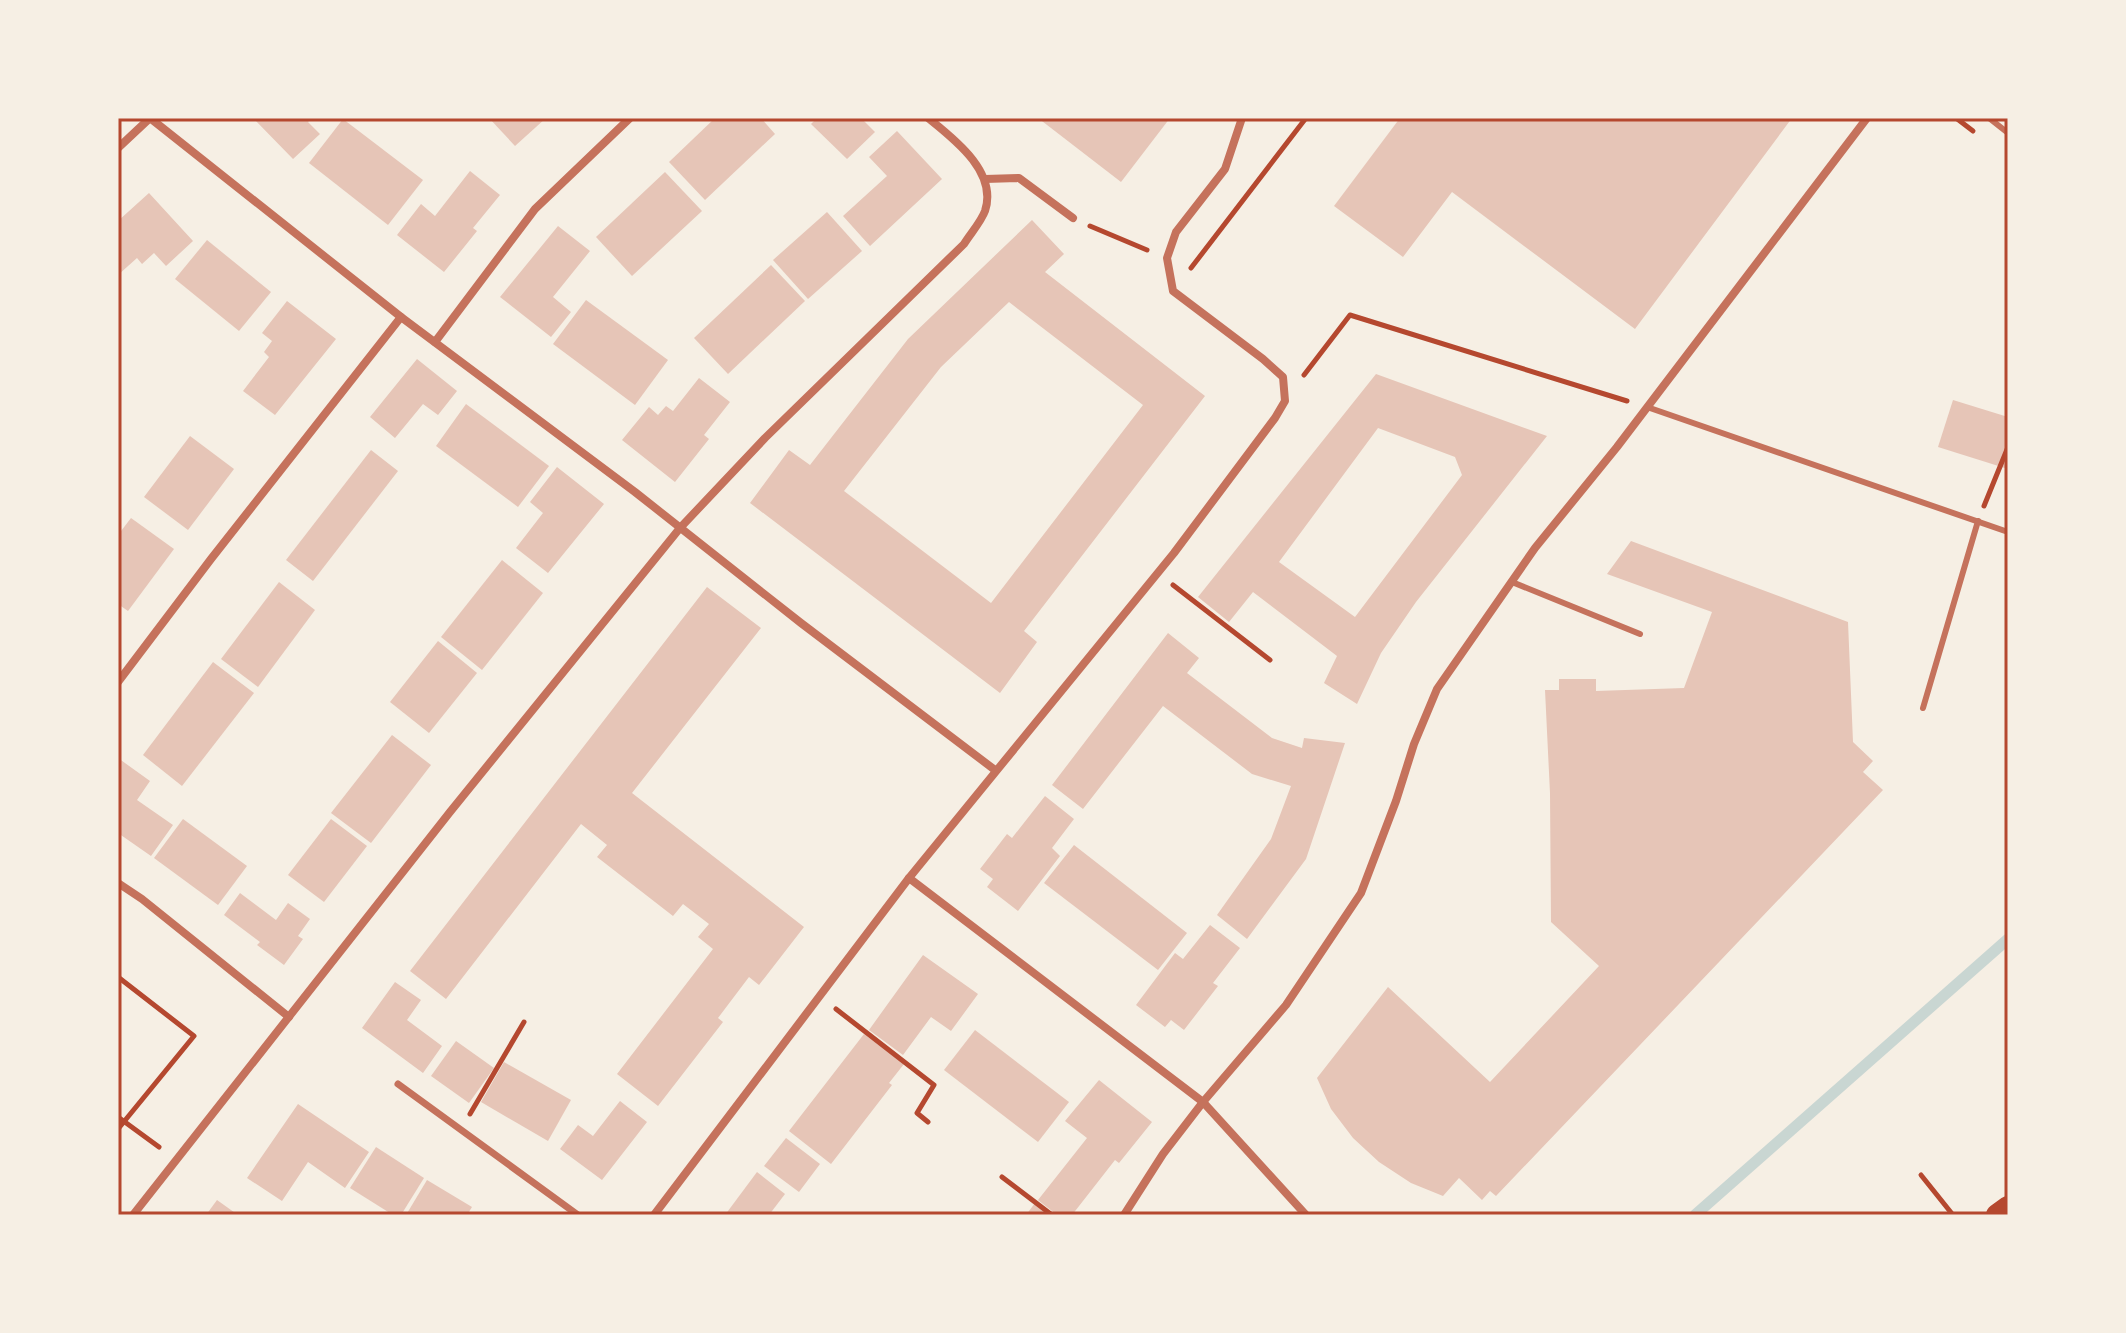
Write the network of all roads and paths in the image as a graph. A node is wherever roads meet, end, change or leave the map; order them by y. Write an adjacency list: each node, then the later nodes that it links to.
1 (150, 118): 9 (street); 14 (street)
2 (630, 118): 15 (street)
3 (928, 118): 10 (street)
4 (1242, 118): 12 (street)
5 (1306, 118): 13 (path)
6 (1867, 118): 17 (street)
7 (1989, 118): 8 (lane)
8 (2008, 133)
9 (118, 148)
10 (985, 179): 11 (street); 20 (street)
11 (1073, 218): 12 (path)
12 (1167, 258): 13 (street)
13 (1173, 291): 16 (street)
14 (401, 317): 15 (street); 26 (street)
15 (435, 342): 20 (street)
16 (1285, 401): 17 (path); 22 (street)
17 (1647, 407): 19 (lane); 23 (street)
18 (2008, 447): 19 (path)
19 (1978, 521): 21 (lane); 27 (lane)
20 (680, 528): 28 (street); 33 (street)
21 (2008, 532)
22 (1158, 573): 25 (path); 28 (street)
23 (1512, 582): 24 (lane); 36 (street)
24 (1640, 634)
25 (1270, 660)
26 (118, 682)
27 (1923, 708)
28 (995, 770): 29 (street)
29 (909, 878): 32 (street); 36 (street)
30 (118, 883): 33 (street)
31 (118, 977): 38 (path)
32 (820, 996): 39 (path); 48 (street)
33 (289, 1017): 42 (street)
34 (524, 1022): 41 (path)
35 (398, 1084): 41 (street)
36 (1203, 1102): 50 (street); 51 (street)
37 (118, 1117): 38 (path)
38 (124, 1121): 40 (path); 42 (path)
39 (928, 1122)
40 (118, 1129)
41 (461, 1129): 47 (street)
42 (177, 1160): 46 (street)
43 (1921, 1175): 52 (path)
44 (1002, 1177): 49 (path)
45 (2008, 1207): 53 (highway)
46 (133, 1215)
47 (578, 1215)
48 (654, 1215)
49 (1052, 1215)
50 (1124, 1215)
51 (1306, 1215)
52 (1953, 1215)
53 (1997, 1215)

